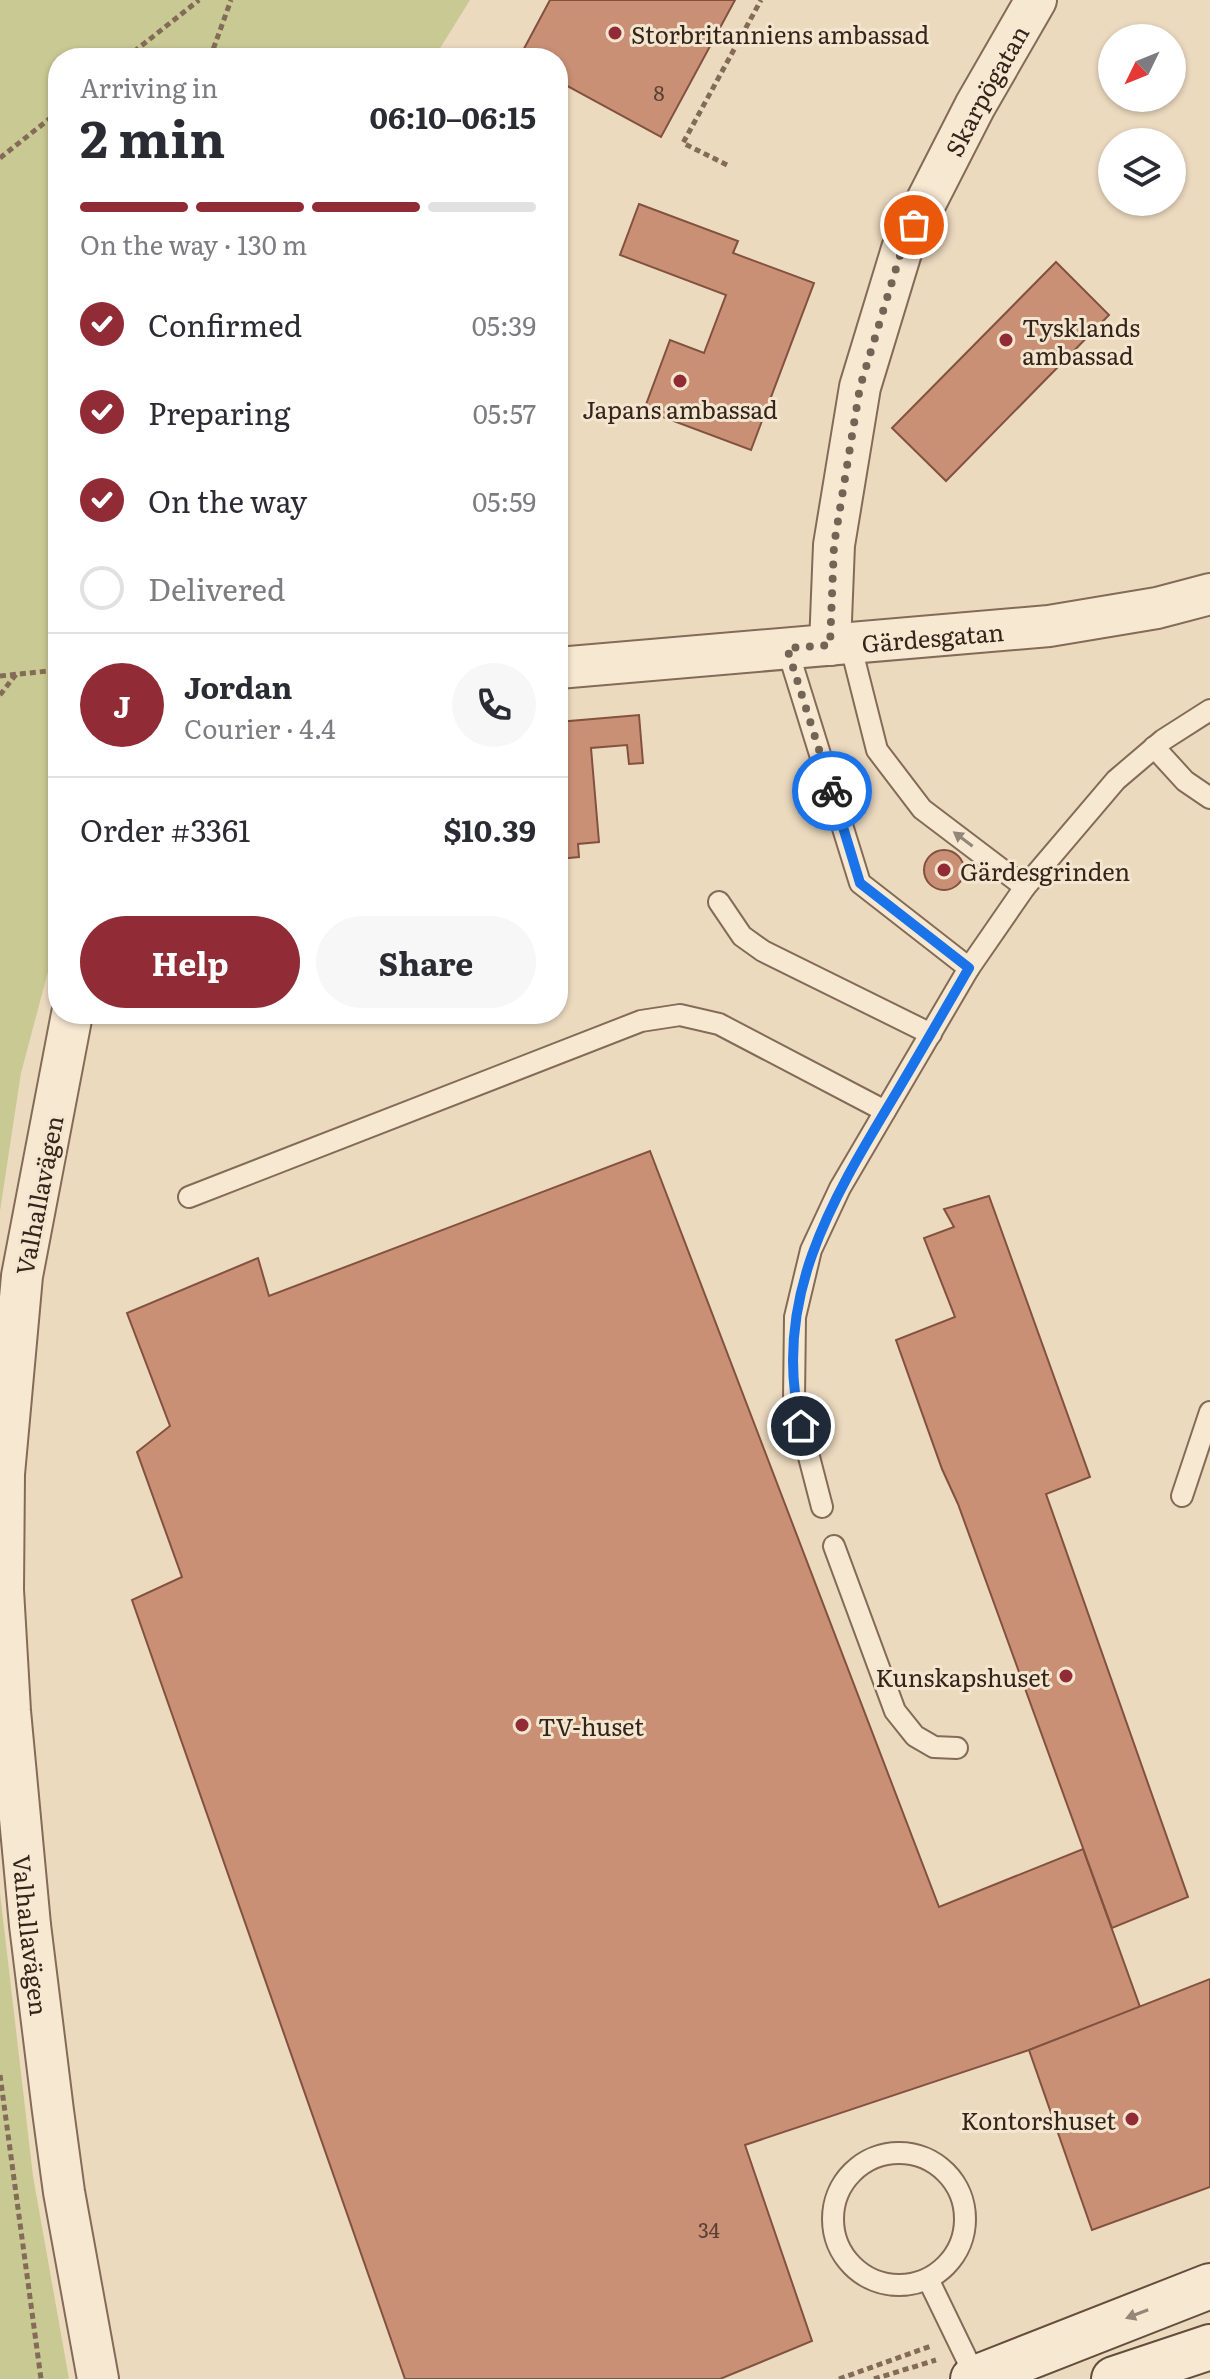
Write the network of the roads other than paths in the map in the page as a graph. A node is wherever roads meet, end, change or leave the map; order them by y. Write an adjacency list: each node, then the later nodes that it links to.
1 (1036, 0): 3 (street, Skarpögatan)
2 (1210, 594): 3 (street, Gärdesgatan)
3 (840, 644): 4 (street, Gärdesgatan); 9 (lane, one-way to 3)
4 (787, 648): 5 (street, Gärdesgatan); 11 (lane)
5 (568, 667)
6 (1210, 710): 7 (lane)
7 (1154, 747): 8 (lane); 9 (lane)
8 (1210, 798)
9 (1025, 887): 11 (lane)
10 (719, 902): 13 (lane)
11 (969, 968): 13 (lane)
12 (70, 1024): 24 (street, Valhallavägen)
13 (931, 1034): 14 (lane)
14 (885, 1111): 15 (lane); 18 (lane)
15 (189, 1197)
16 (1210, 1412): 17 (lane)
17 (1182, 1496)
18 (822, 1507)
19 (834, 1546): 20 (lane)
20 (957, 1748)
21 (928, 2279): 21 (lane); 25 (lane)
22 (1210, 2286): 25 (street, one-way to 25)
23 (1210, 2347): 26 (street)
24 (98, 2379)
25 (975, 2379)
26 (1114, 2379)

